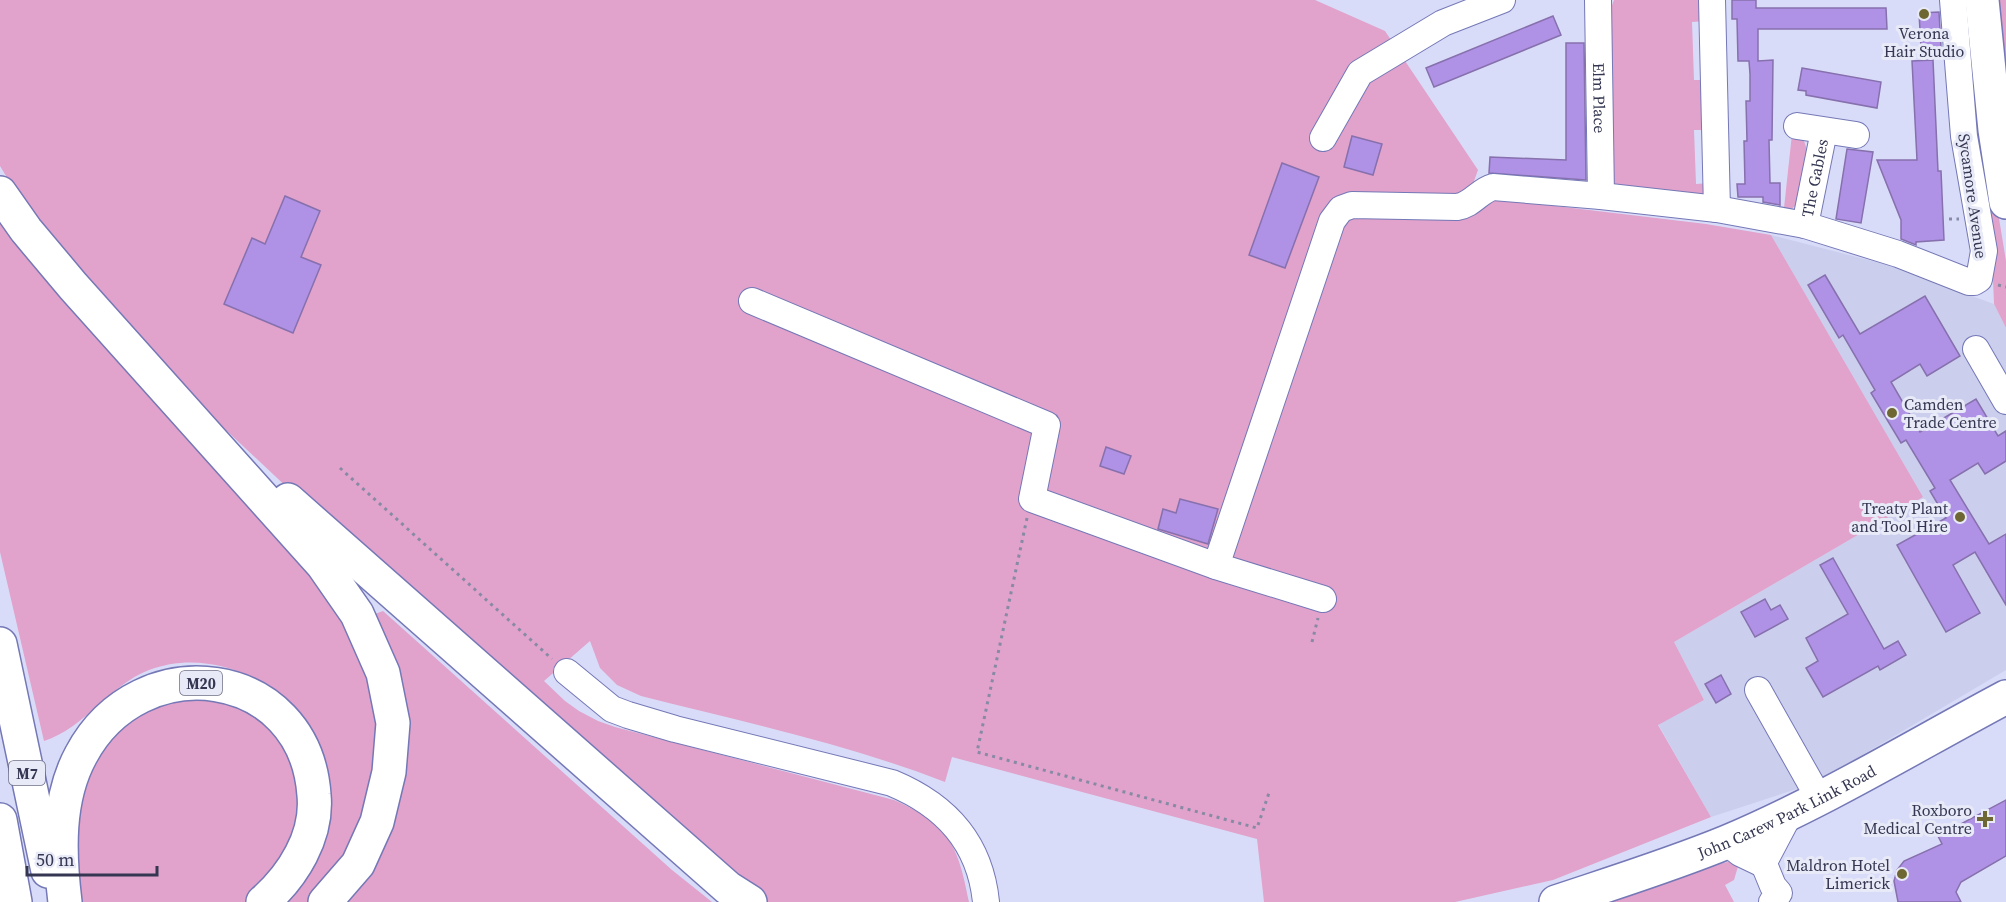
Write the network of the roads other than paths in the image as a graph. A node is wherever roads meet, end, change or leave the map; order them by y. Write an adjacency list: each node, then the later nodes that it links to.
1 (1502, 0): 6 (street)
2 (1598, 0): 13 (street, Elm Place)
3 (1712, 0): 15 (street)
4 (1953, 0): 9 (street, Sycamore Avenue)
5 (1982, 0): 9 (main road)
6 (1452, 8): 11 (street)
7 (1797, 126): 8 (street, The Gables)
8 (1824, 131): 10 (street, The Gables); 16 (street, The Gables)
9 (1980, 133): 14 (main road); 16 (street, Sycamore Avenue)
10 (1856, 135)
11 (1323, 138)
12 (0, 193): 19 (main road)
13 (1602, 196): 15 (street); 21 (street)
14 (2006, 201)
15 (1717, 210): 16 (street)
16 (1805, 225)
17 (752, 301): 21 (street)
18 (1976, 349): 20 (street)
19 (170, 396): 35 (main road); 36 (main road)
20 (2006, 401)
21 (1216, 566): 22 (street)
22 (1323, 599)
23 (0, 644): 32 (main road, M7)
24 (567, 672): 37 (street)
25 (1758, 690): 27 (street)
26 (2006, 697): 27 (main road, John Carew Park Link Road)
27 (1805, 805): 29 (main road, John Carew Park Link Road); 30 (street)
28 (0, 820): 31 (main road)
29 (1738, 837): 30 (street); 38 (main road, John Carew Park Link Road)
30 (1763, 864): 39 (street)
31 (15, 902)
32 (55, 902)
33 (65, 902): 34 (main road, M20)
34 (263, 902)
35 (325, 902)
36 (750, 902)
37 (986, 902)
38 (1556, 902)
39 (1772, 902)

